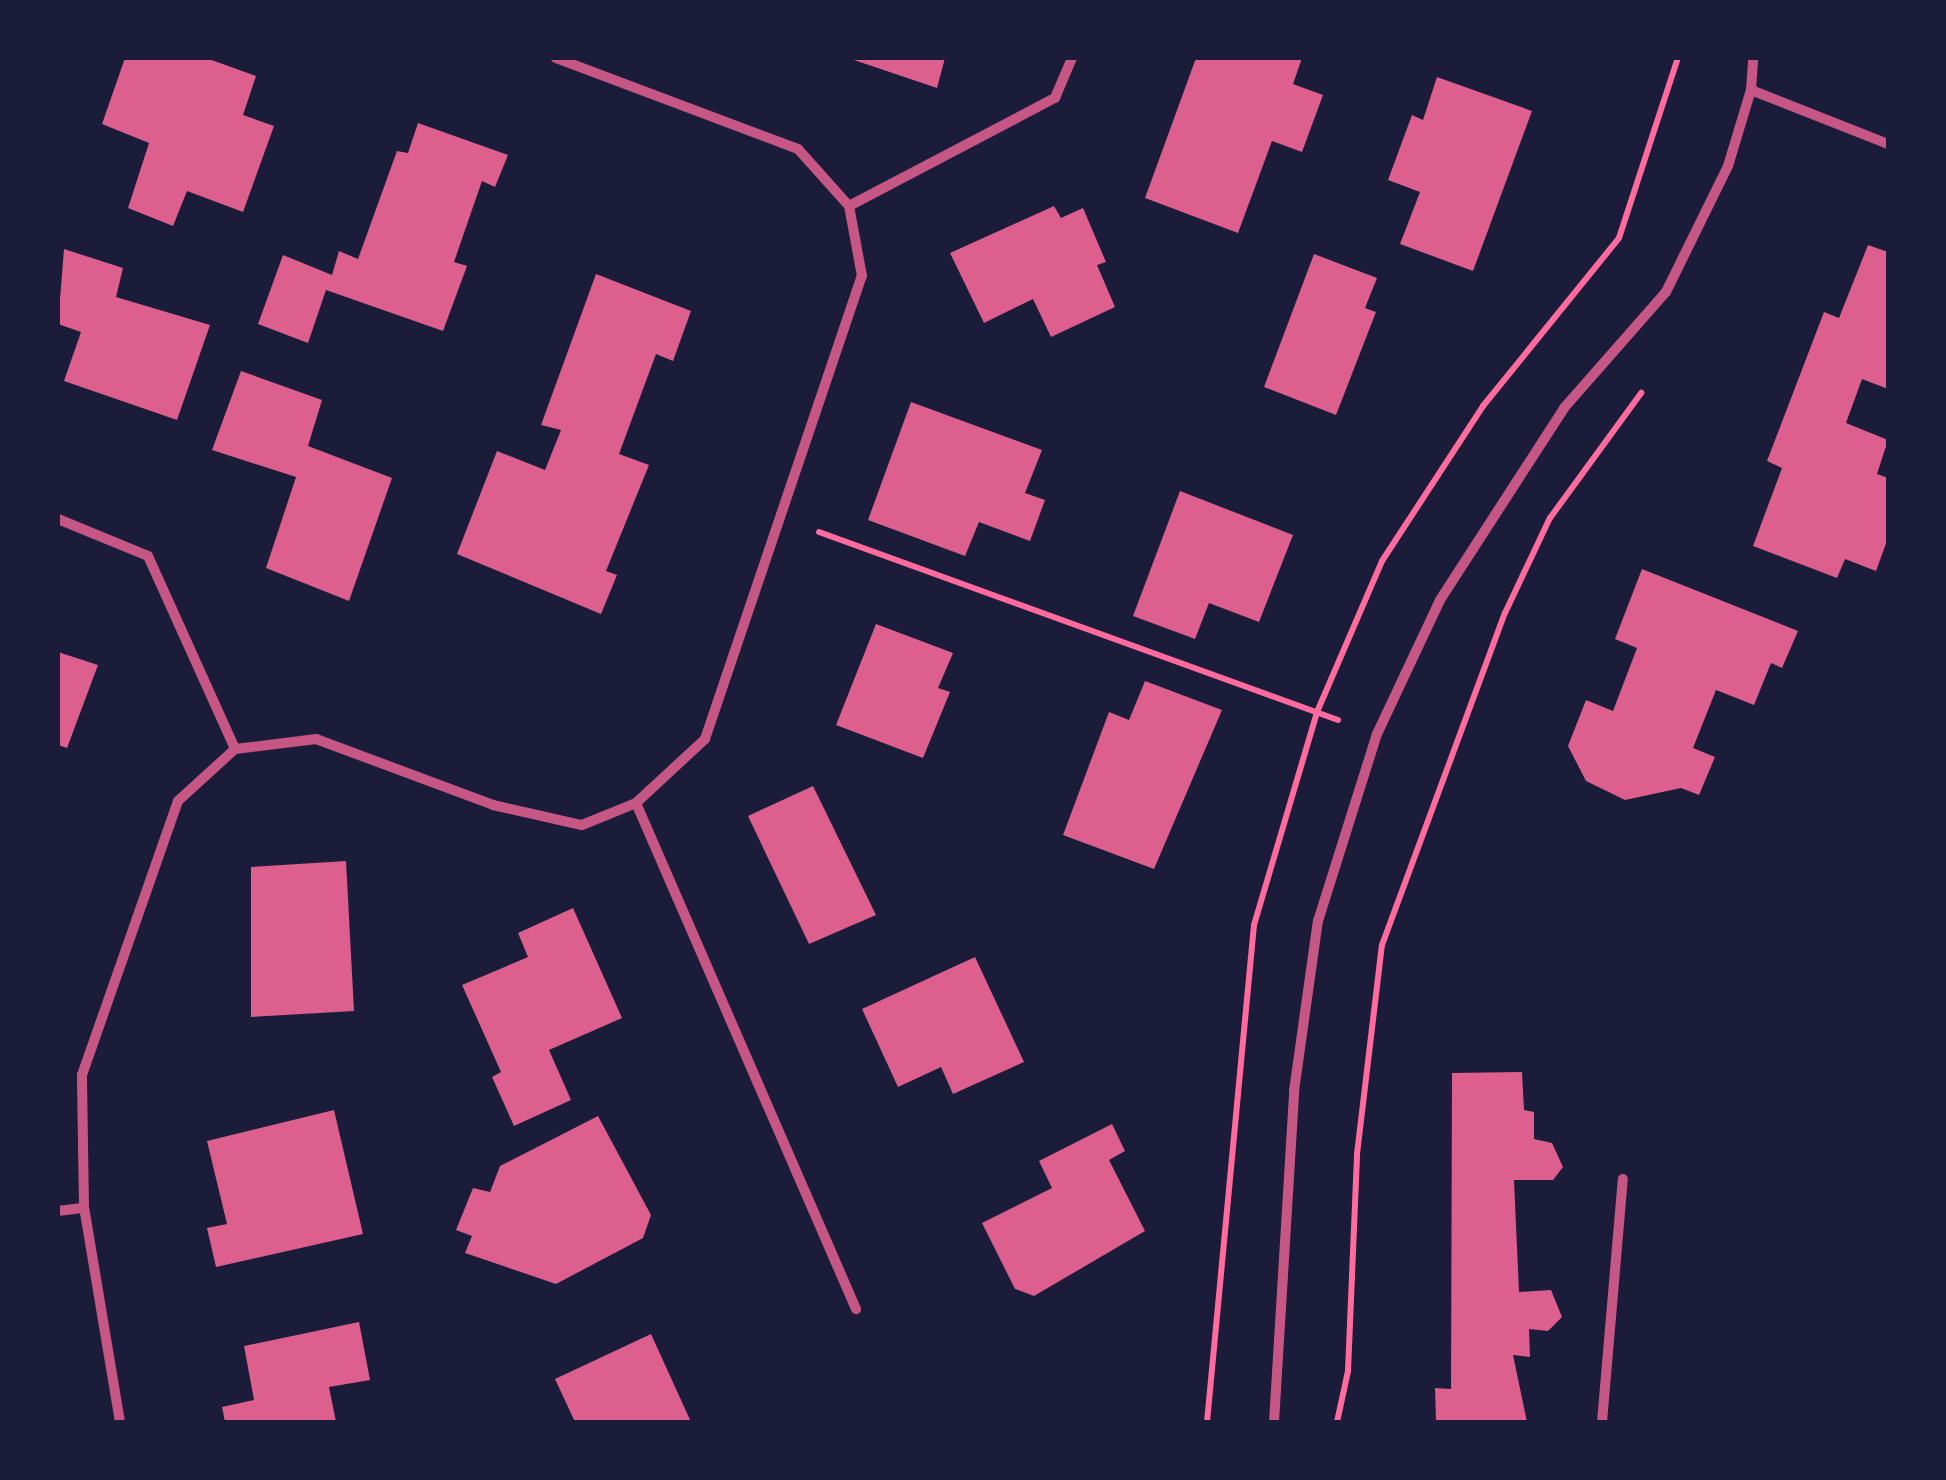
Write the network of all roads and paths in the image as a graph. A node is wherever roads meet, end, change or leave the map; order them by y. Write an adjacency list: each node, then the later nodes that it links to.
1 (556, 58): 6 (street)
2 (1072, 58): 6 (street)
3 (1753, 58): 4 (street)
4 (1751, 90): 5 (street); 10 (street)
5 (1888, 144)
6 (849, 206): 8 (street)
7 (1648, 383): 19 (path)
8 (780, 518): 10 (path); 12 (street)
9 (58, 519): 11 (street)
10 (1378, 734): 18 (street)
11 (235, 749): 12 (street); 14 (street)
12 (636, 803): 16 (street)
13 (1623, 1179): 20 (street)
14 (84, 1208): 15 (street); 17 (street)
15 (58, 1211)
16 (856, 1308)
17 (120, 1422)
18 (1274, 1422)
19 (1337, 1422)
20 (1602, 1422)

